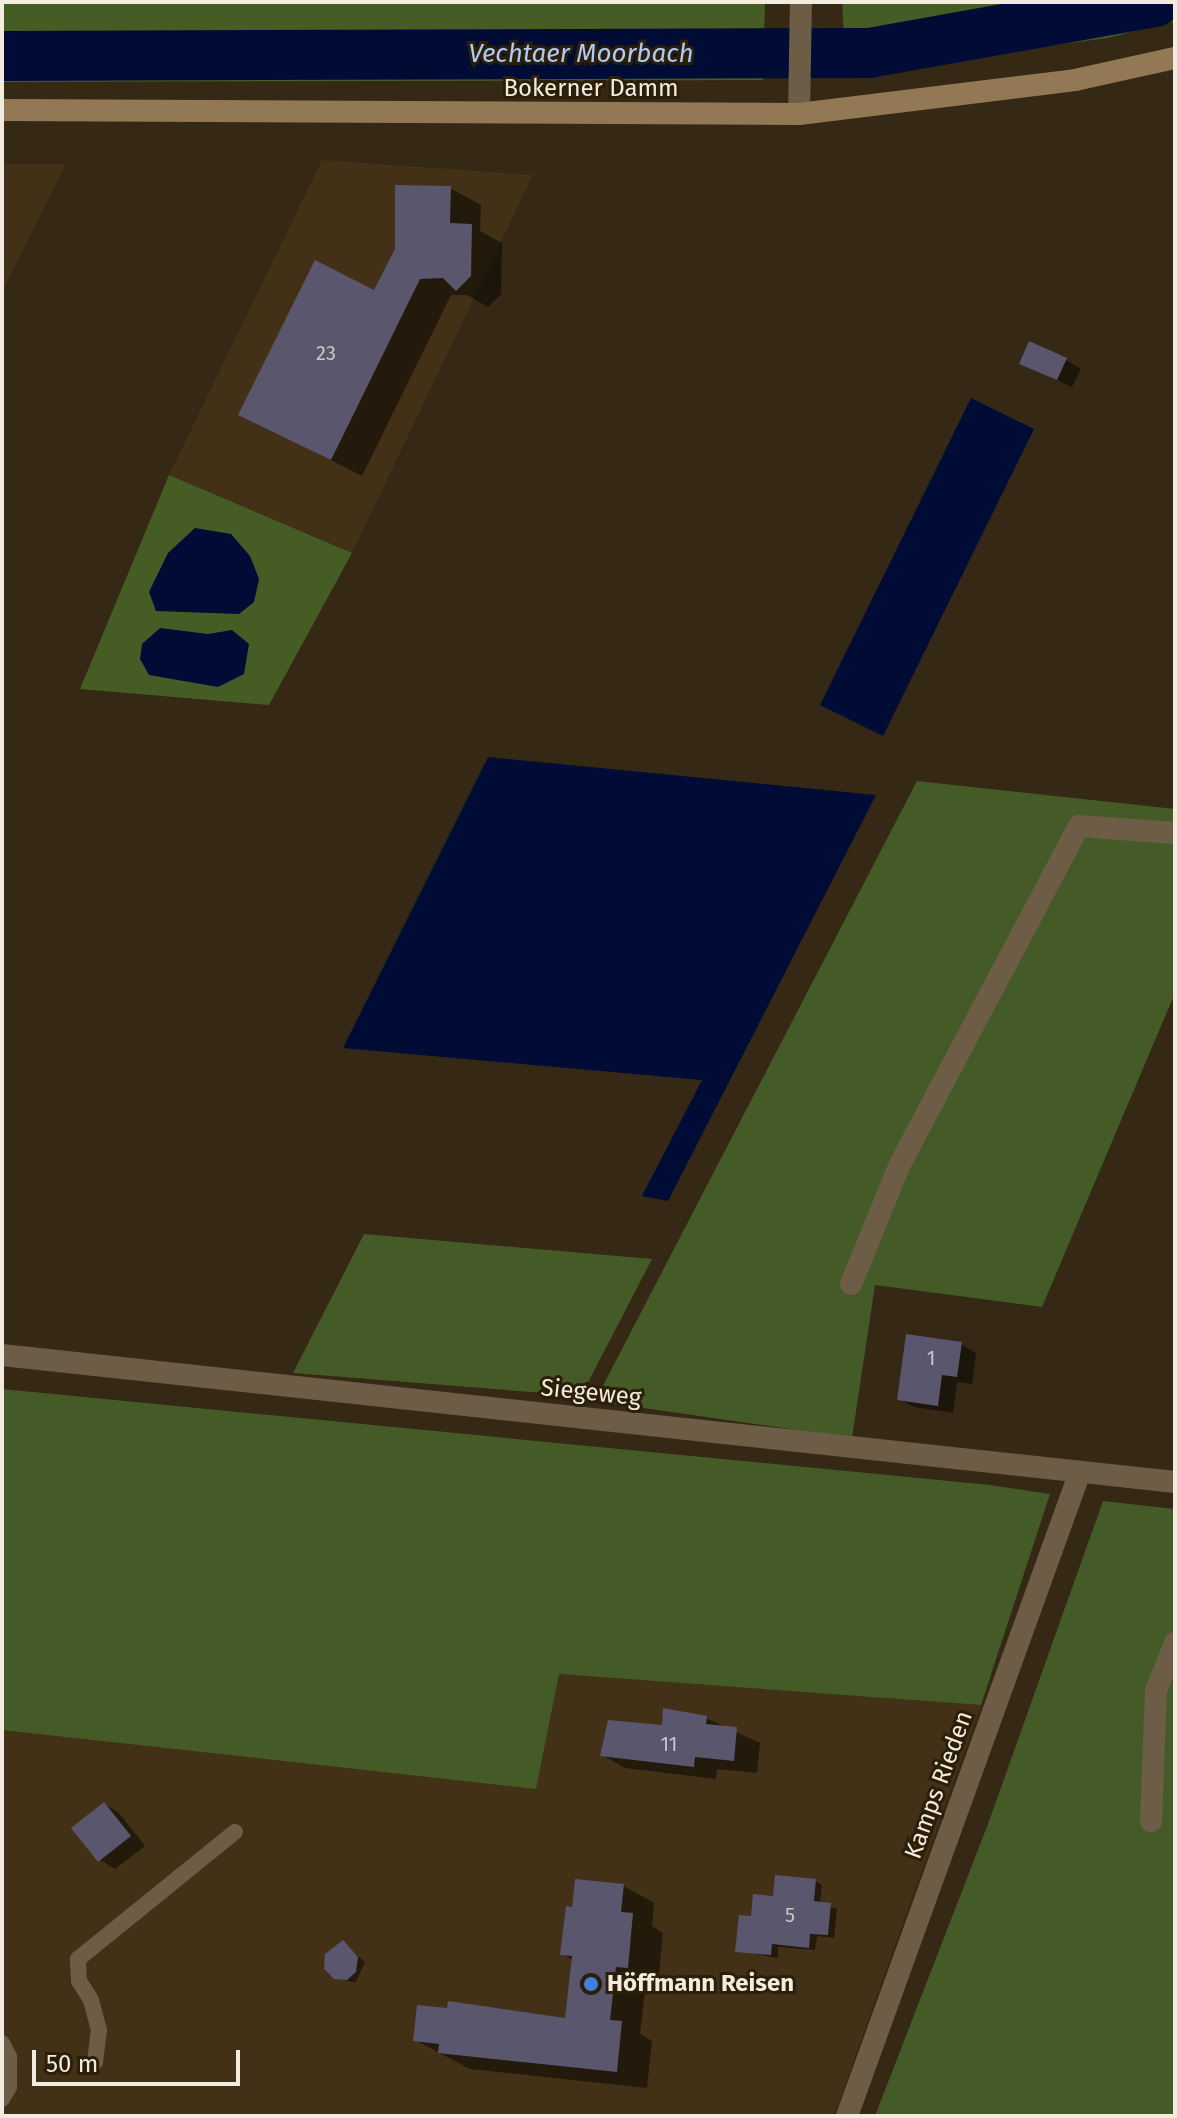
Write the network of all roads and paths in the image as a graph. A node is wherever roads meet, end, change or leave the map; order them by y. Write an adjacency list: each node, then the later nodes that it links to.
1 (800, 12): 4 (street)
2 (1175, 58): 4 (main road, Bokerner Damm)
3 (2, 110): 4 (main road, Bokerner Damm)
4 (799, 114)
5 (1175, 833): 6 (street)
6 (851, 1284)
7 (2, 1355): 8 (street, Siegeweg)
8 (1080, 1472): 9 (street, Siegeweg); 16 (street, Kamps Rieden)
9 (1175, 1482)
10 (1173, 1656): 11 (street)
11 (1151, 1821)
12 (235, 1832): 14 (lane)
13 (2, 2043): 15 (lane)
14 (95, 2062)
15 (2, 2099)
16 (847, 2116)

